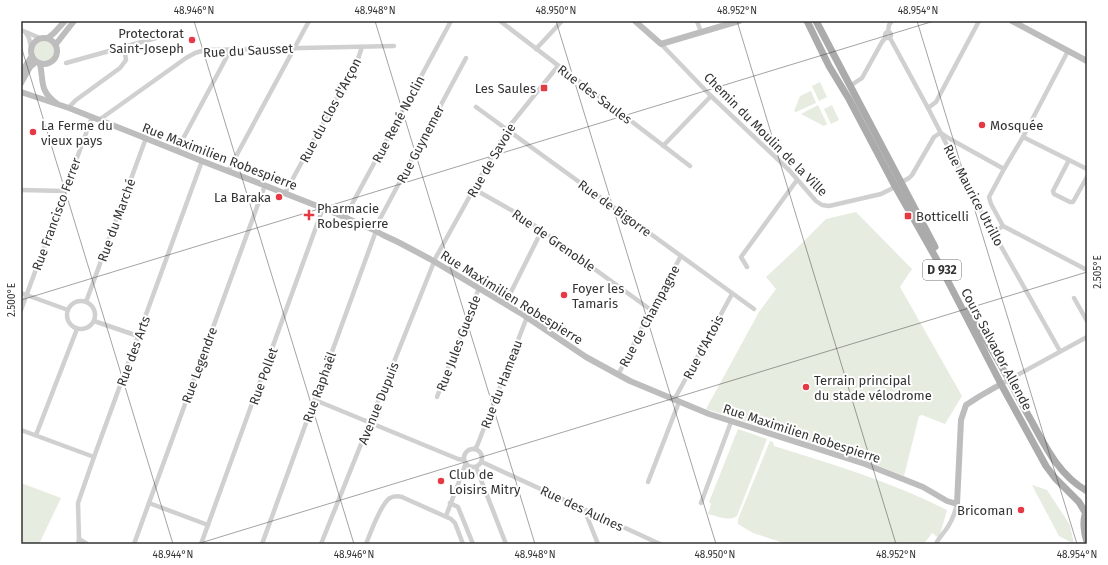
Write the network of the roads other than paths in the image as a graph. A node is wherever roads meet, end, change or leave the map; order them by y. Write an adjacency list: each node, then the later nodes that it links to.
1 (64, 21): 19 (street)
2 (74, 21): 21 (street)
3 (309, 21): 27 (street)
4 (451, 21): 71 (street, Rue René Noclin)
5 (500, 21): 28 (street, Rue des Saules)
6 (562, 21): 28 (street)
7 (635, 21): 22 (street, Chemin du Moulin de la Ville)
8 (697, 21): 16 (street)
9 (739, 21): 16 (street)
10 (806, 21): 64 (main road, Cours Salvador Allende / D 932)
11 (816, 21): 41 (main road, Cours Salvador Allende / D 932)
12 (892, 21): 17 (street)
13 (980, 21): 47 (street)
14 (1012, 21): 30 (street)
15 (23, 31): 18 (street); 24 (street)
16 (701, 32): 22 (street)
17 (888, 36): 41 (street); 47 (street, Rue Maurice Utrillo)
18 (40, 38): 19 (street); 24 (street)
19 (48, 38): 21 (street)
20 (156, 38): 26 (street)
21 (56, 44): 36 (street)
22 (661, 44): 43 (street, Chemin du Moulin de la Ville)
23 (394, 46): 25 (street, Rue du Sausset)
24 (31, 47): 31 (street)
25 (362, 47): 27 (street, Rue du Sausset); 69 (street, Rue du Clos d'Arçon)
26 (124, 48): 35 (street); 46 (street)
27 (294, 48): 29 (street, Rue du Sausset); 61 (street)
28 (536, 49): 37 (street, Rue des Saules)
29 (231, 50): 49 (street, Rue du Sausset); 55 (street)
30 (1068, 51): 33 (street); 52 (street)
31 (32, 56): 34 (street); 38 (street)
32 (466, 58): 73 (street, Rue Guynemer)
33 (1087, 61)
34 (38, 63): 36 (street); 39 (street, Rue Maximilien Robespierre); 40 (street)
35 (66, 63)
36 (47, 64): 39 (street)
37 (558, 66): 50 (street, Rue de Savoie); 54 (street, Rue des Saules)
38 (21, 73)
39 (41, 78): 44 (street, Rue Maximilien Robespierre)
40 (21, 83)
41 (850, 86): 64 (main road, Cours Salvador Allende / D 932)
42 (21, 92): 44 (street, Rue Maximilien Robespierre)
43 (711, 96): 54 (street); 63 (street, Chemin du Moulin de la Ville)
44 (58, 104): 46 (street, Rue Maximilien Robespierre)
45 (476, 107): 50 (street, Rue de Bigorre)
46 (69, 108): 48 (street, Rue Maximilien Robespierre)
47 (928, 108): 51 (street, Rue Maurice Utrillo)
48 (92, 117): 49 (street, Rue Maximilien Robespierre); 68 (street, Rue Francisco Ferrer)
49 (98, 120): 53 (street, Rue Maximilien Robespierre)
50 (507, 129): 67 (street, Rue de Savoie); 76 (street, Rue de Bigorre)
51 (940, 132): 59 (street); 64 (street, Chemin du Moulin de la Ville); 75 (street, Rue Maurice Utrillo)
52 (1023, 137): 56 (street); 59 (street)
53 (146, 138): 55 (street, Rue Maximilien Robespierre); 85 (street, Rue du Marché)
54 (663, 146): 58 (street, Rue des Saules)
55 (177, 150): 57 (street, Rue Maximilien Robespierre)
56 (1069, 160): 60 (street); 62 (street)
57 (202, 161): 61 (street, Rue Maximilien Robespierre); 95 (street, Rue des Arts)
58 (690, 166)
59 (1004, 169): 72 (street)
60 (1087, 170)
61 (228, 171): 65 (street, Rue Maximilien Robespierre)
62 (1087, 177)
63 (797, 180): 64 (street, Chemin du Moulin de la Ville); 78 (street)
64 (898, 184): 99 (main road, Cours Salvador Allende / D 932); 100 (main road, Cours Salvador Allende / D 932)
65 (265, 186): 69 (street, Rue Maximilien Robespierre); 115 (street, Rue Legendre)
66 (21, 190): 68 (street)
67 (474, 190): 74 (street, Rue de Grenoble); 77 (street, Rue de Savoie)
68 (64, 191): 83 (street, Rue Francisco Ferrer)
69 (285, 193): 70 (street, Rue Maximilien Robespierre)
70 (323, 208): 71 (street, Rue Maximilien Robespierre); 122 (street, Rue Pollet)
71 (345, 218): 73 (street, Rue Maximilien Robespierre)
72 (1003, 226): 75 (street); 79 (street)
73 (375, 230): 77 (street, Rue Maximilien Robespierre); 102 (street, Rue Raphaël)
74 (542, 230): 86 (street); 90 (street, Rue de Grenoble)
75 (994, 232): 97 (street, Rue Maurice Utrillo)
76 (681, 256): 82 (street, Rue de Bigorre); 90 (street, Rue de Champagne)
77 (435, 262): 80 (street, Rue Maximilien Robespierre); 104 (street, Avenue Dupuis)
78 (748, 267)
79 (1087, 270)
80 (479, 288): 86 (street, Rue Maximilien Robespierre); 101 (street, Rue Jules Guesde)
81 (21, 293): 83 (street)
82 (732, 294): 87 (street, Rue de Bigorre); 103 (street, Rue d'Artois)
83 (26, 295): 88 (street, Rue Francisco Ferrer); 89 (street)
84 (1074, 298): 93 (street)
85 (86, 302): 89 (street); 92 (street)
86 (505, 304): 91 (street, Rue Maximilien Robespierre)
87 (754, 309)
88 (21, 310)
89 (68, 310): 94 (street)
90 (651, 310): 98 (street, Rue de Champagne)
91 (527, 317): 98 (street, Rue Maximilien Robespierre); 108 (street, Rue du Hameau)
92 (94, 321): 94 (street); 95 (street)
93 (1087, 321)
94 (77, 329): 107 (street)
95 (138, 336): 109 (street, Rue des Arts)
96 (1087, 337): 97 (street)
97 (1060, 351): 99 (street)
98 (618, 375): 103 (street, Rue Maximilien Robespierre)
99 (1009, 380): 100 (street); 114 (main road, Cours Salvador Allende / D 932)
100 (1001, 384): 118 (street); 120 (main road, Cours Salvador Allende / D 932)
101 (437, 397)
102 (315, 400): 104 (street); 128 (street, Rue Raphaël)
103 (677, 401): 105 (street, Rue Maximilien Robespierre); 113 (street, Rue d'Artois)
104 (370, 422): 110 (street); 129 (street, Avenue Dupuis)
105 (731, 422): 117 (street); 118 (street, Rue Maximilien Robespierre)
106 (21, 430): 107 (street)
107 (36, 435): 109 (street)
108 (474, 449): 110 (street); 111 (street)
109 (94, 456): 123 (street, Rue des Arts)
110 (465, 461): 112 (street); 116 (street)
111 (482, 462): 112 (street); 119 (street, Rue des Aulnes)
112 (476, 467): 133 (street)
113 (648, 482)
114 (1087, 491)
115 (149, 503): 122 (street); 126 (street, Rue Legendre)
116 (450, 503): 121 (street); 132 (street)
117 (701, 503)
118 (957, 504): 136 (street)
119 (584, 509): 134 (street); 135 (street, Rue des Aulnes)
120 (1086, 511): 124 (main road)
121 (446, 516): 130 (street); 131 (street)
122 (208, 525): 127 (street, Rue Pollet)
123 (78, 542): 125 (street)
124 (1087, 542)
125 (87, 544)
126 (134, 544)
127 (201, 544)
128 (262, 544)
129 (321, 544)
130 (366, 544)
131 (463, 544)
132 (473, 544)
133 (506, 544)
134 (598, 544)
135 (660, 544)
136 (936, 544)

